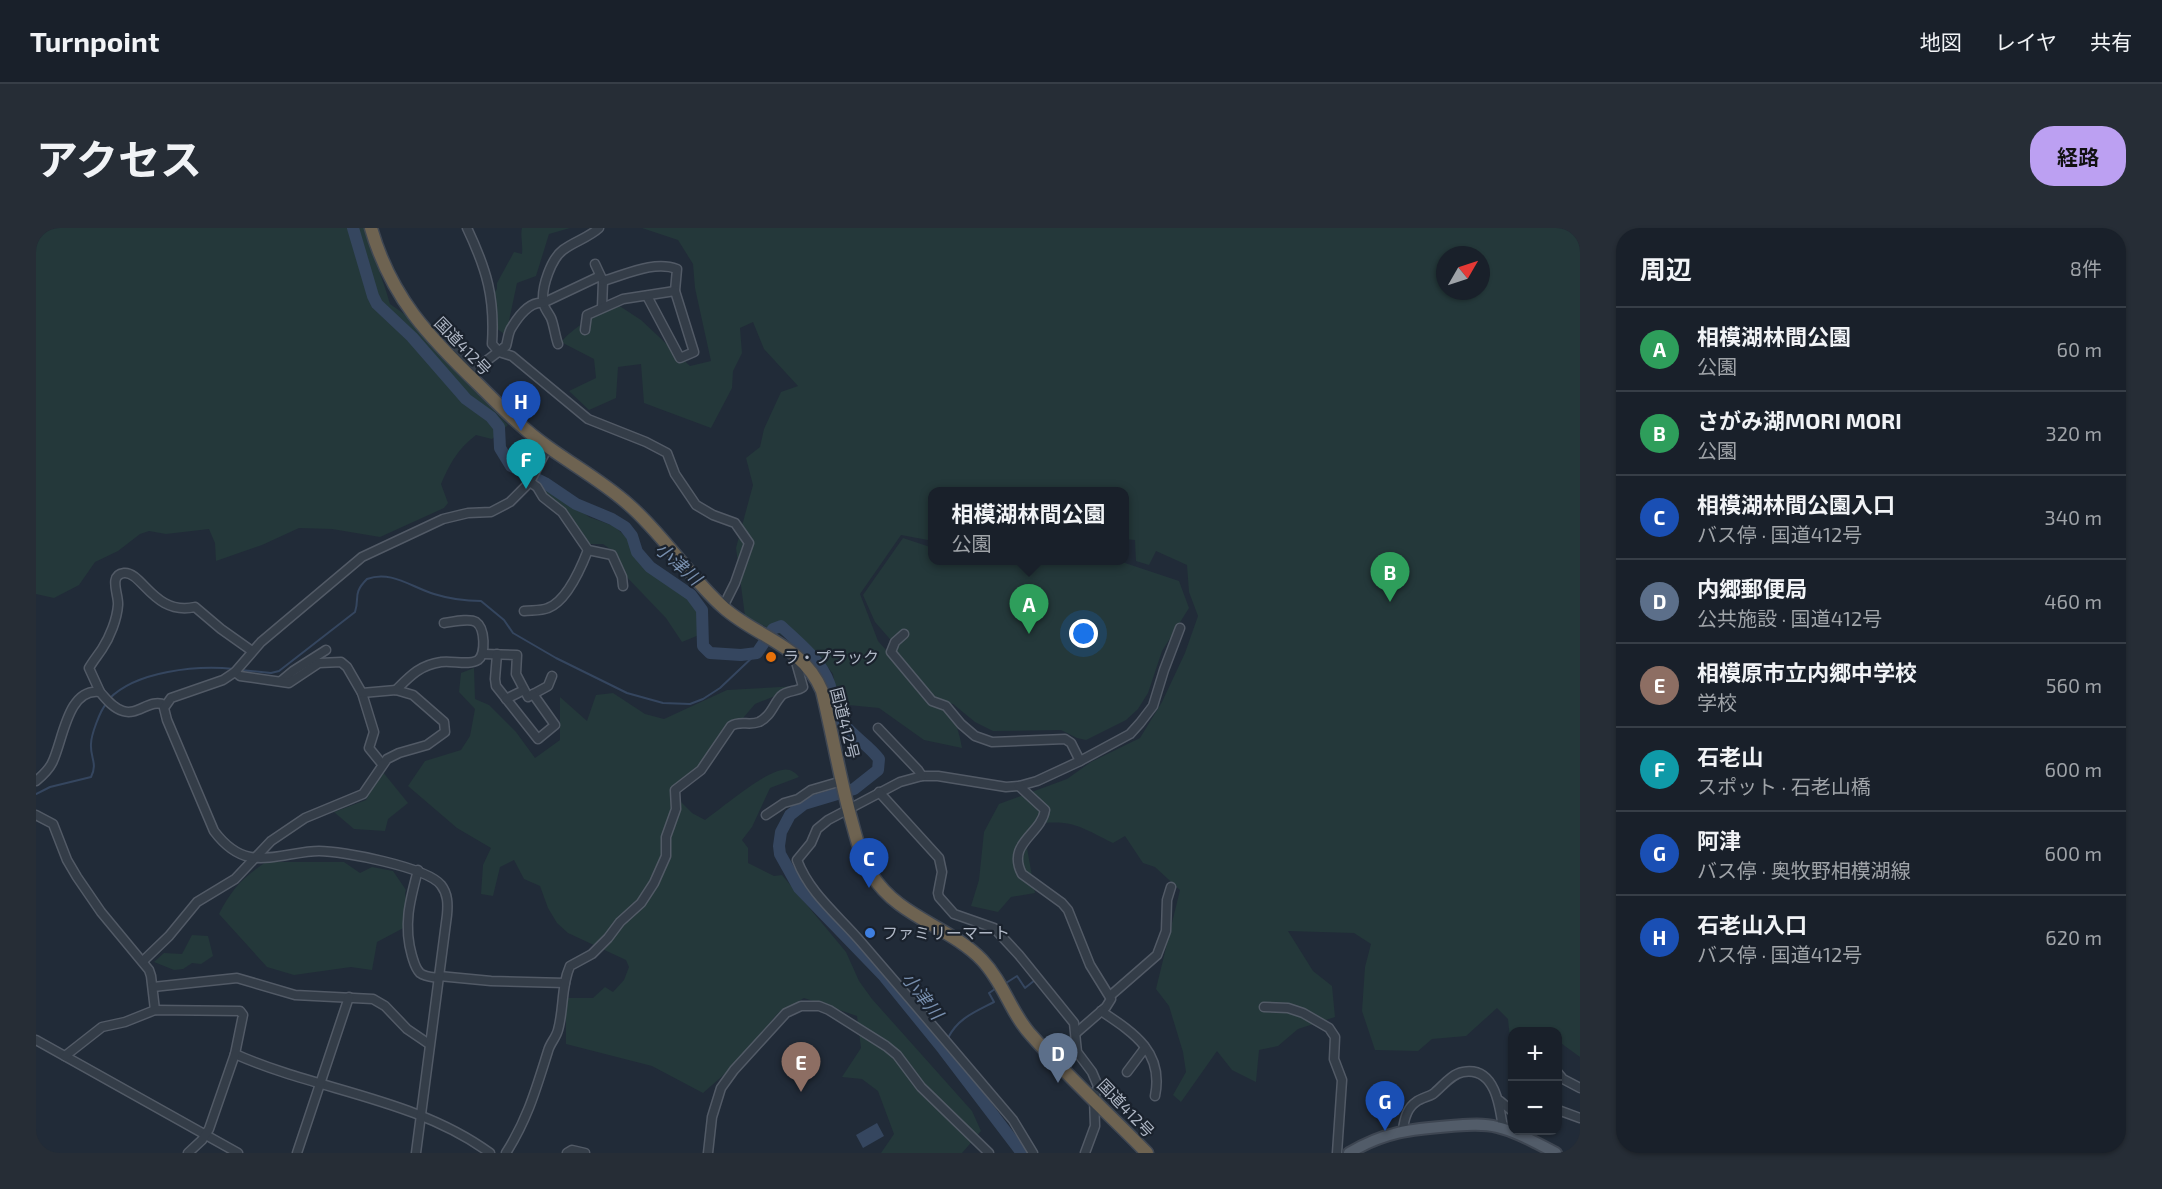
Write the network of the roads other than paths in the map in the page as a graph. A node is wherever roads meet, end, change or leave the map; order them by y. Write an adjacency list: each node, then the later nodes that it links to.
1 (370, 228): 13 (highway, 国道412号)
2 (467, 228): 12 (street)
3 (599, 228): 8 (street)
4 (596, 264): 5 (street)
5 (601, 278): 6 (street); 8 (street); 9 (street)
6 (675, 291): 7 (street); 7 (street)
7 (647, 296): 9 (street)
8 (543, 303): 11 (street); 12 (street)
9 (602, 307): 10 (street)
10 (585, 330)
11 (558, 344)
12 (499, 352): 13 (street); 18 (street)
13 (450, 357): 14 (highway, 国道412号)
14 (548, 447): 15 (street); 18 (highway, 国道412号)
15 (530, 481): 16 (street); 24 (street)
16 (588, 550): 17 (street); 19 (street)
17 (623, 586)
18 (723, 607): 27 (highway, 国道412号)
19 (524, 611)
20 (444, 623): 25 (street)
21 (1180, 628): 38 (street)
22 (904, 634): 38 (street)
23 (326, 650): 30 (street)
24 (252, 651): 28 (street); 32 (street)
25 (483, 654): 26 (street); 31 (street)
26 (497, 654): 33 (street); 35 (street)
27 (796, 655): 44 (highway, 国道412号); 52 (street)
28 (235, 672): 30 (street); 36 (street)
29 (552, 676): 33 (street)
30 (281, 681): 34 (street)
31 (396, 690): 34 (street); 39 (street)
32 (100, 692): 36 (street); 41 (street)
33 (528, 692): 35 (street); 35 (street)
34 (362, 693): 39 (street)
35 (507, 699)
36 (165, 705): 47 (street)
37 (878, 728): 40 (street)
38 (1080, 761): 42 (street)
39 (382, 764): 47 (street)
40 (922, 776): 42 (street); 43 (street)
41 (36, 781)
42 (1019, 786): 54 (street)
43 (879, 792): 44 (street); 59 (street)
44 (845, 793): 46 (street); 70 (highway, 国道412号); 89 (street)
45 (36, 815): 50 (street)
46 (766, 815)
47 (253, 858): 48 (street); 50 (street)
48 (418, 870): 51 (street); 51 (street)
49 (1171, 888): 54 (street)
50 (143, 961): 53 (street)
51 (439, 976): 52 (street); 61 (street)
52 (565, 983): 84 (street)
53 (153, 987): 55 (street); 57 (street)
54 (1110, 996): 58 (street)
55 (349, 997): 61 (street); 67 (street)
56 (1264, 1006): 92 (street)
57 (155, 1010): 63 (street); 64 (street)
58 (1101, 1011): 59 (street); 62 (street)
59 (1076, 1033): 70 (street)
60 (36, 1040): 64 (street)
61 (429, 1044): 74 (street)
62 (1145, 1048): 65 (street); 69 (street)
63 (235, 1054): 67 (street); 78 (street)
64 (64, 1056): 78 (street)
65 (1127, 1072)
66 (1562, 1078): 68 (street)
67 (319, 1082): 74 (street); 81 (street)
68 (1580, 1088)
69 (1155, 1096)
70 (1094, 1098): 90 (street); 91 (highway, 国道412号)
71 (1500, 1101): 72 (street); 76 (street); 77 (street)
72 (1508, 1108)
73 (1562, 1112): 75 (street)
74 (420, 1116): 82 (street); 83 (street)
75 (1580, 1119)
76 (1503, 1129): 77 (main road); 94 (main road)
77 (1403, 1131): 93 (main road)
78 (206, 1135): 79 (street); 80 (street)
79 (188, 1153)
80 (238, 1153)
81 (297, 1153)
82 (416, 1153)
83 (490, 1153)
84 (506, 1153)
85 (567, 1153): 86 (street)
86 (585, 1153)
87 (708, 1153): 88 (street)
88 (989, 1153)
89 (1033, 1153)
90 (1085, 1153)
91 (1147, 1153)
92 (1337, 1153)
93 (1349, 1153)
94 (1556, 1153)

